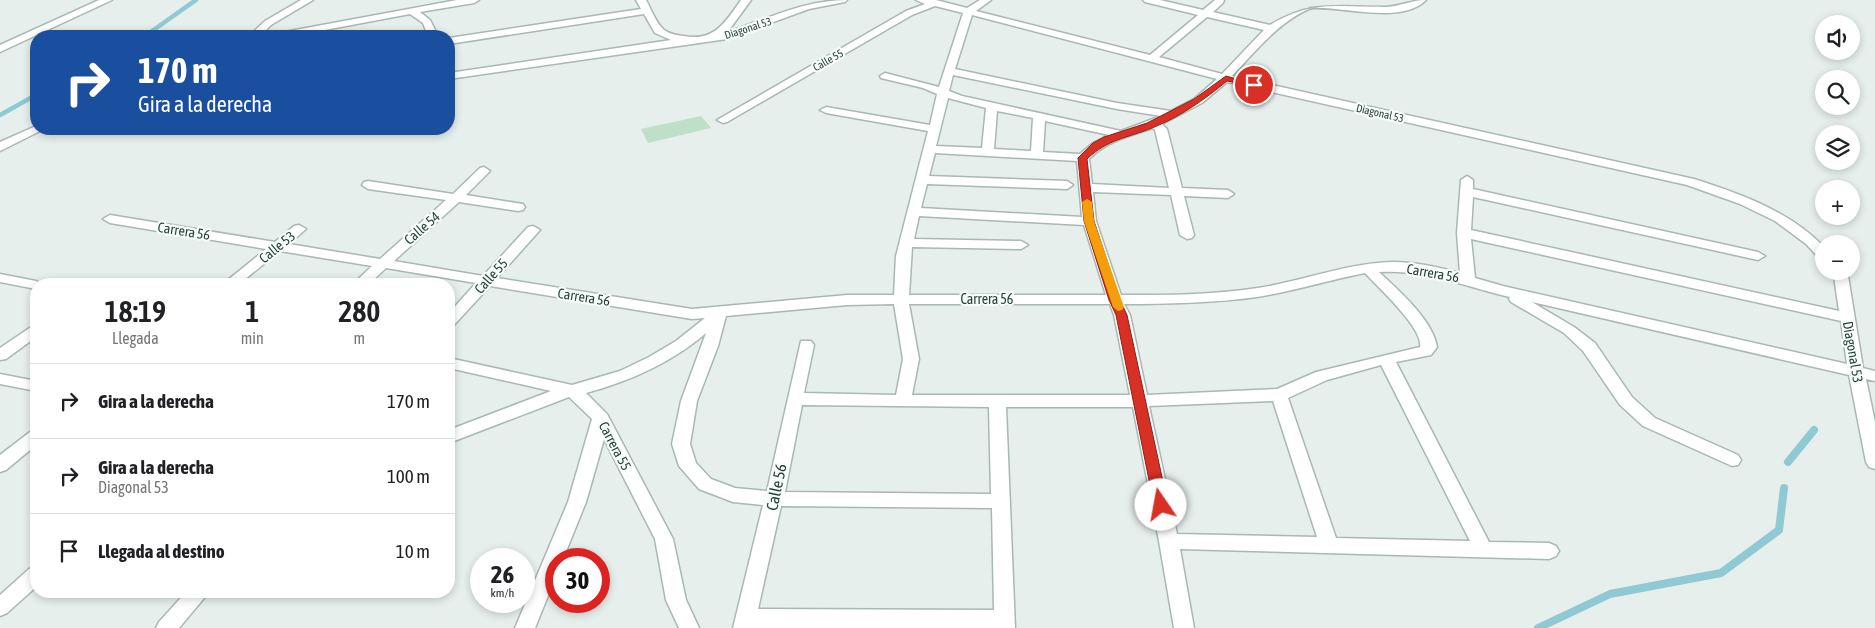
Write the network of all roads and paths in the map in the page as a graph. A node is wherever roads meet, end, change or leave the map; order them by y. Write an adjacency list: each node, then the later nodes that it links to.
1 (107, 0): 18 (street)
2 (308, 0): 19 (street)
3 (474, 0): 13 (street)
4 (641, 0): 14 (street, Diagonal 53)
5 (746, 0): 23 (street)
6 (842, 0): 23 (street, Diagonal 53)
7 (921, 0): 12 (street, Diagonal 53)
8 (986, 0): 15 (street)
9 (1148, 0): 16 (street)
10 (1421, 0): 17 (street)
11 (1220, 1): 16 (street)
12 (938, 2): 15 (street, Diagonal 53); 37 (street, Calle 55)
13 (411, 10): 20 (street); 21 (street)
14 (647, 11): 24 (street); 25 (street, Diagonal 53)
15 (968, 12): 27 (street, Diagonal 53); 28 (street)
16 (1206, 13): 17 (street); 27 (street)
17 (1272, 29): 31 (street)
18 (41, 30)
19 (260, 30)
20 (309, 30)
21 (430, 30)
22 (30, 35): 26 (street)
23 (714, 38): 25 (street, Diagonal 53)
24 (455, 40)
25 (689, 40): 29 (street)
26 (0, 49)
27 (1151, 59): 31 (street, Diagonal 53)
28 (949, 70): 32 (street); 35 (street)
29 (455, 75)
30 (885, 76): 32 (street)
31 (1226, 78): 35 (street); 64 (street, Diagonal 53)
32 (943, 94): 33 (street); 39 (street)
33 (992, 106): 36 (street); 44 (street)
34 (826, 110): 39 (street)
35 (1171, 114): 38 (street)
36 (1038, 116): 41 (street); 45 (street)
37 (723, 120)
38 (1155, 123): 41 (street); 52 (street)
39 (934, 129): 43 (street)
40 (30, 133): 42 (street)
41 (1121, 134): 46 (street)
42 (0, 147)
43 (929, 149): 44 (street); 48 (street)
44 (988, 152): 45 (street)
45 (1037, 155): 46 (street)
46 (1083, 158): 51 (street)
47 (484, 171): 54 (street, Calle 54)
48 (922, 180): 50 (street); 56 (street)
49 (368, 185): 54 (street)
50 (1066, 185)
51 (1085, 188): 52 (street); 58 (street)
52 (1176, 192): 53 (street); 62 (street)
53 (1228, 194)
54 (456, 199): 55 (street); 68 (street, Calle 54)
55 (518, 207)
56 (915, 212): 58 (street); 63 (street)
57 (110, 219): 66 (street, Carrera 56)
58 (1089, 221): 79 (street)
59 (299, 229): 66 (street, Calle 53)
60 (533, 230): 75 (street, Calle 55)
61 (1464, 233): 67 (street); 73 (street); 82 (street)
62 (1187, 235)
63 (906, 243): 65 (street); 78 (street)
64 (1815, 244)
65 (1021, 245)
66 (278, 247): 68 (street, Carrera 56); 71 (street, Calle 53)
67 (1758, 256)
68 (381, 264): 72 (street, Calle 54); 75 (street, Carrera 56)
69 (1369, 269): 73 (street, Carrera 56); 79 (street, Carrera 56); 86 (street)
70 (0, 278): 76 (street)
71 (238, 278)
72 (366, 278)
73 (1468, 280): 77 (street, Carrera 56)
74 (1841, 280): 82 (street, Diagonal 53)
75 (486, 281): 80 (street, Carrera 56); 81 (street, Calle 55)
76 (30, 284)
77 (1499, 290): 88 (street, Carrera 56); 101 (street)
78 (902, 300): 79 (street, Carrera 56); 80 (street, Carrera 56); 95 (street)
79 (1115, 300): 97 (street)
80 (720, 312): 92 (street); 104 (street)
81 (455, 315)
82 (1847, 318): 88 (street, Diagonal 53)
83 (30, 334): 85 (street)
84 (806, 345): 94 (street, Calle 56)
85 (0, 355)
86 (1386, 358): 93 (street); 108 (street)
87 (455, 365): 92 (street, Carrera 55)
88 (1856, 372): 89 (street, Carrera 56); 102 (street, Diagonal 53)
89 (1875, 376)
90 (0, 379): 91 (street)
91 (30, 385)
92 (570, 390): 98 (street, Carrera 55); 99 (street)
93 (1279, 395): 97 (street); 107 (street)
94 (795, 399): 95 (street); 104 (street, Calle 56)
95 (904, 401): 96 (street)
96 (998, 401): 97 (street); 105 (street)
97 (1139, 401): 106 (street)
98 (600, 418): 116 (street); 117 (street, Carrera 55)
99 (455, 434)
100 (30, 441): 103 (street)
101 (1732, 460)
102 (1875, 462)
103 (0, 465)
104 (774, 499): 105 (street); 113 (street, Calle 56)
105 (1002, 501): 114 (street)
106 (1169, 541): 107 (street); 118 (street)
107 (1329, 545): 108 (street)
108 (1483, 549): 109 (street)
109 (1549, 551)
110 (30, 580): 112 (street)
111 (194, 598): 115 (street)
112 (0, 607)
113 (744, 623): 114 (street)
114 (1005, 623)
115 (166, 628)
116 (525, 628)
117 (689, 628)
118 (1184, 628)

